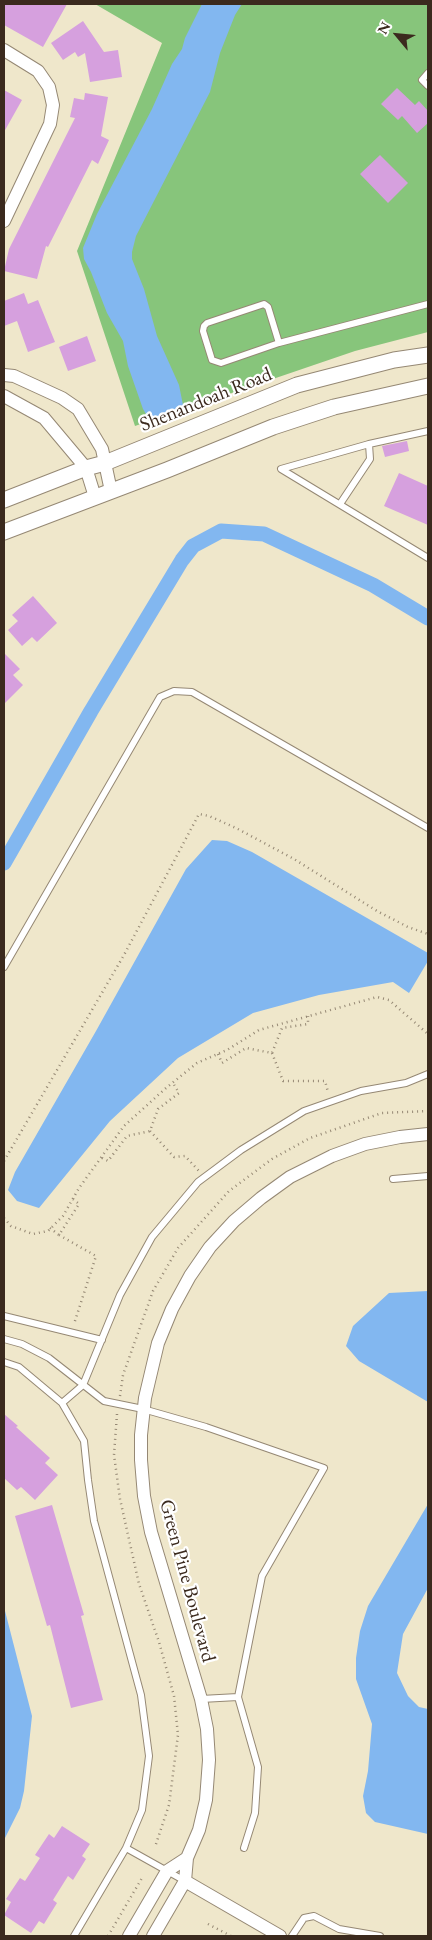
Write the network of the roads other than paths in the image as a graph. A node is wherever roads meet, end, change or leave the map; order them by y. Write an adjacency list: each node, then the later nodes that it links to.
1 (4, 50): 4 (street)
2 (428, 73): 3 (lane)
3 (428, 86)
4 (4, 221)
5 (428, 304): 6 (lane)
6 (279, 343): 6 (lane)
7 (428, 355): 13 (street, Shenandoah Road)
8 (4, 375): 13 (street)
9 (428, 386): 15 (street)
10 (4, 396): 14 (street)
11 (428, 431): 12 (lane)
12 (369, 444): 18 (lane); 18 (lane)
13 (105, 463): 14 (street, Shenandoah Road); 15 (street)
14 (86, 468): 16 (street); 17 (street, Shenandoah Road)
15 (111, 491): 16 (street)
16 (95, 497): 19 (street)
17 (4, 500)
18 (340, 504): 20 (lane)
19 (4, 532)
20 (428, 558)
21 (428, 828): 22 (lane)
22 (4, 968)
23 (428, 1074): 29 (lane)
24 (428, 1134): 33 (street, Green Pine Boulevard)
25 (428, 1176): 26 (lane)
26 (394, 1179)
27 (4, 1316): 29 (lane)
28 (4, 1339): 31 (lane)
29 (102, 1340): 31 (lane)
30 (4, 1362): 32 (lane)
31 (83, 1385): 32 (lane); 33 (lane)
32 (62, 1403): 36 (lane)
33 (143, 1409): 34 (lane); 35 (street, Green Pine Boulevard)
34 (238, 1697): 35 (lane); 37 (lane)
35 (201, 1699): 38 (street, Green Pine Boulevard)
36 (126, 1848): 39 (lane); 41 (lane)
37 (244, 1848)
38 (186, 1858): 39 (street); 40 (street, Green Pine Boulevard)
39 (167, 1871): 40 (lane); 42 (street)
40 (186, 1881): 43 (street); 44 (street)
41 (74, 1936)
42 (129, 1936)
43 (153, 1936)
44 (280, 1936)
45 (292, 1936): 46 (lane)
46 (380, 1936)

